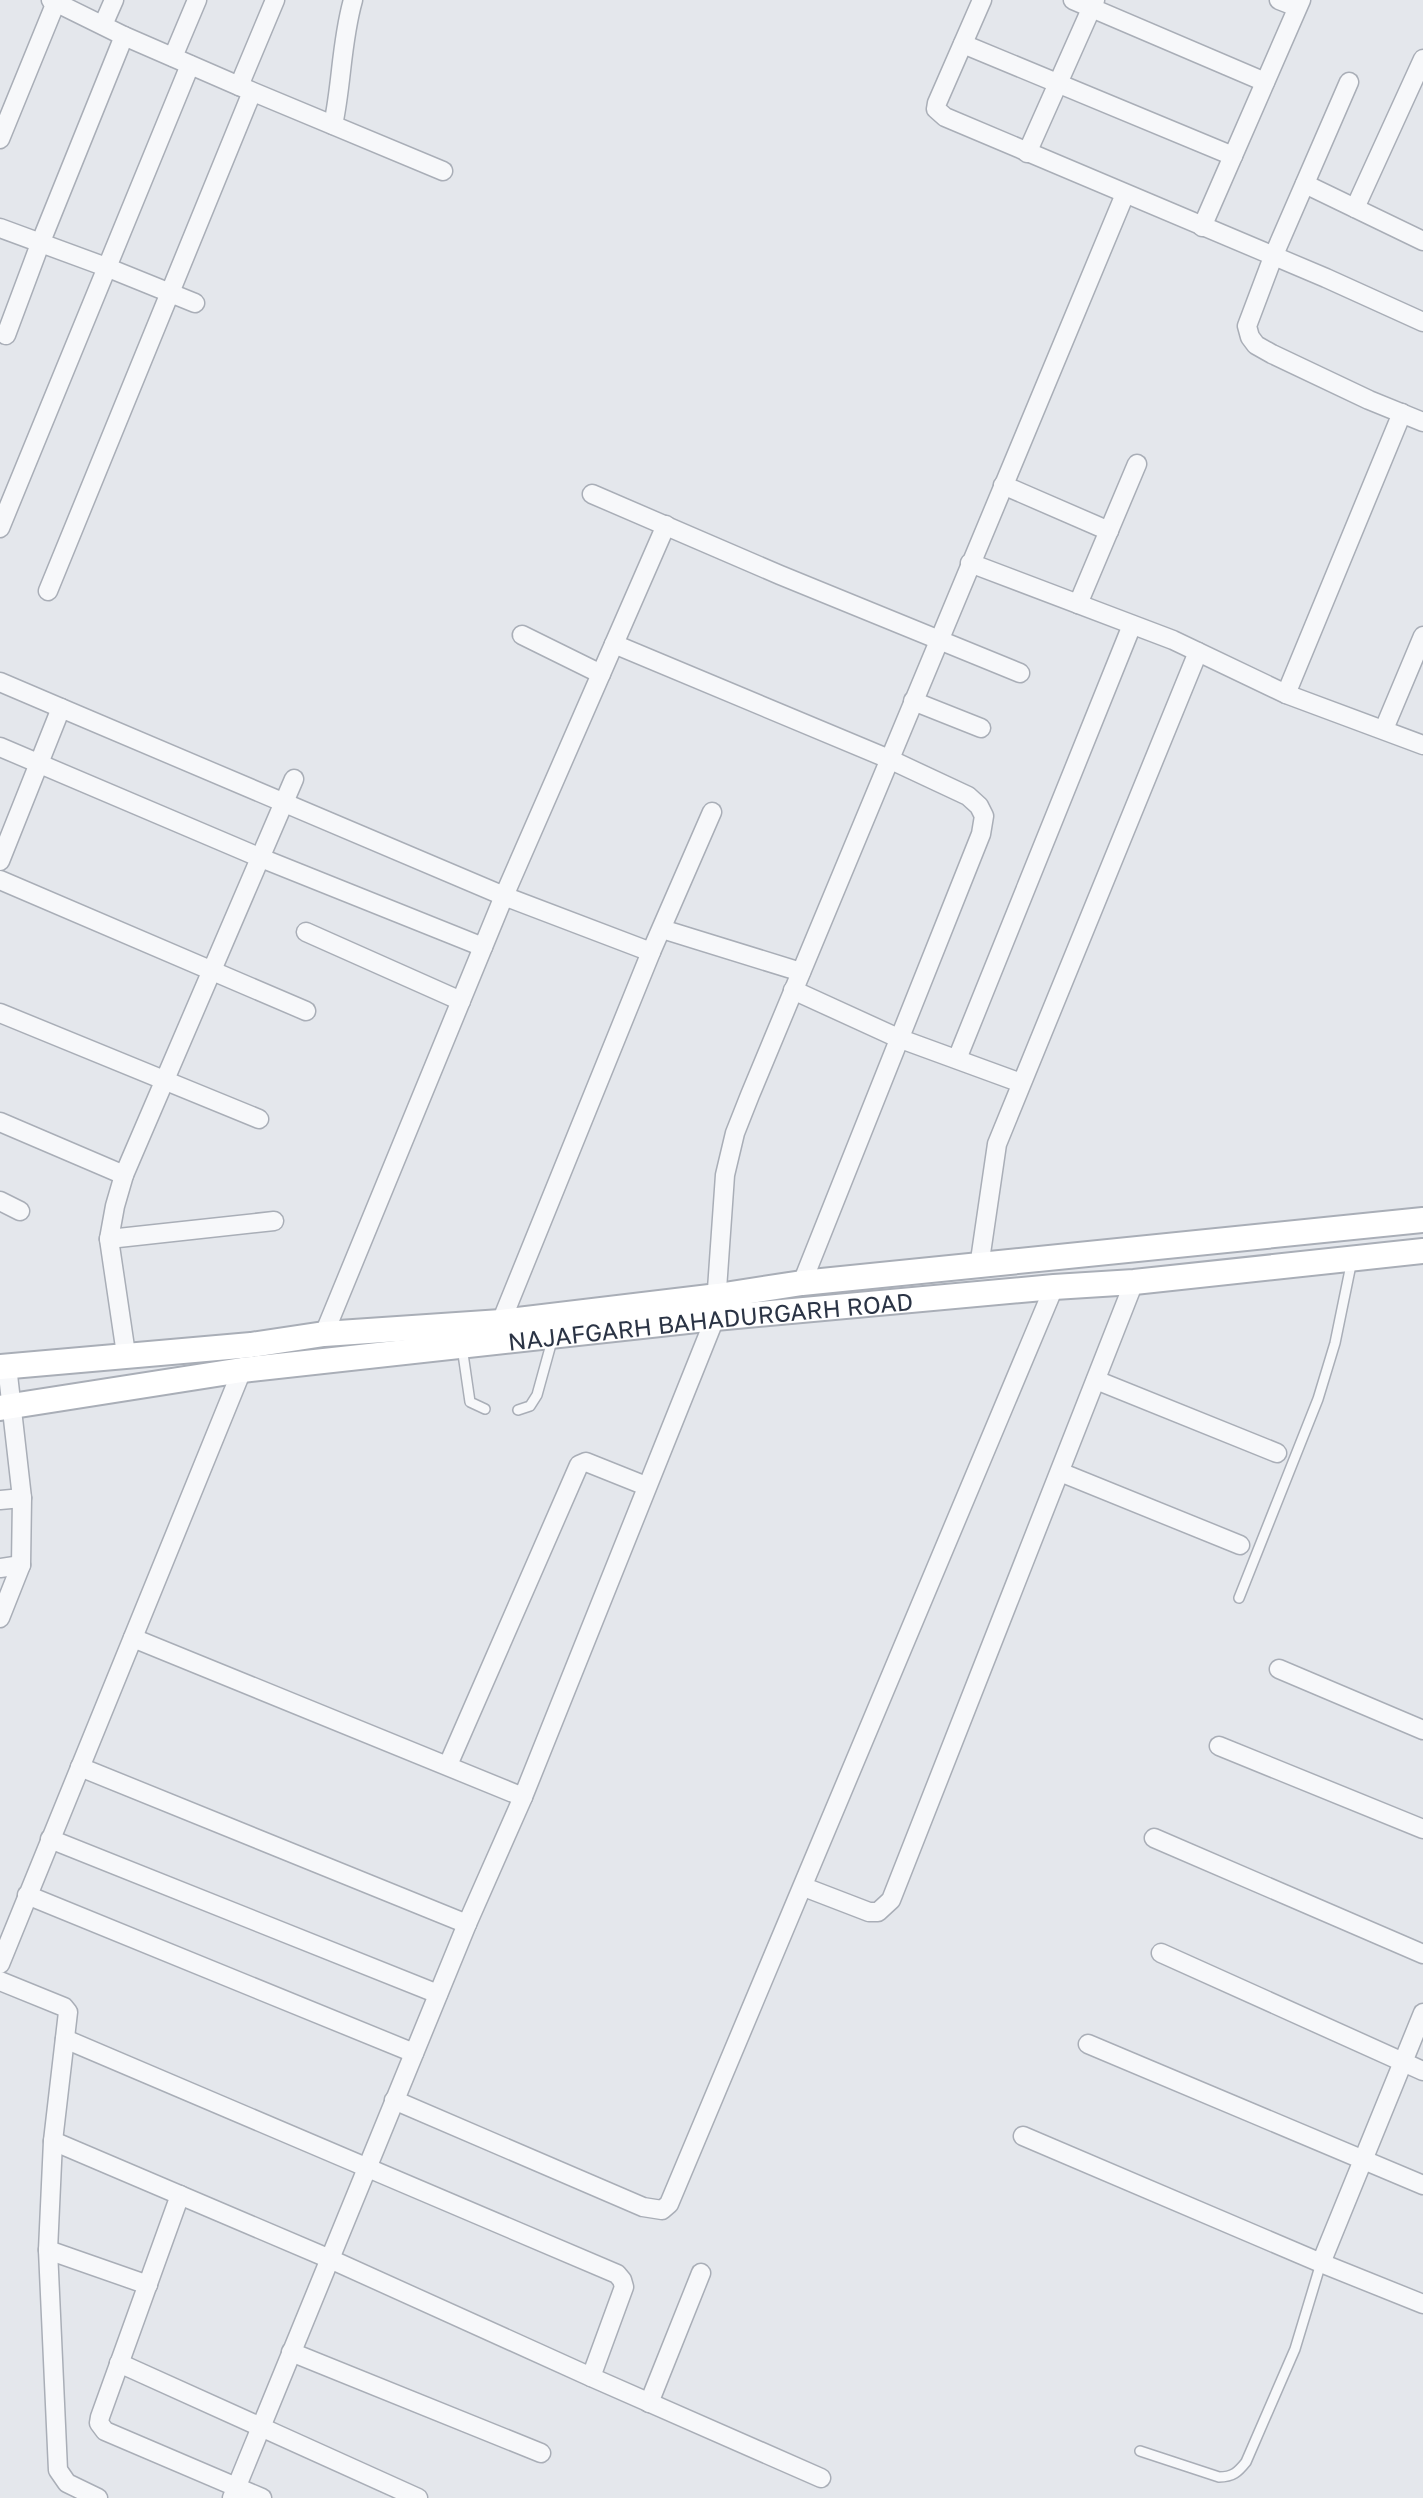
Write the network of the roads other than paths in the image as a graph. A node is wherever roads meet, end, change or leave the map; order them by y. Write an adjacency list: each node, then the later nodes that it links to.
1 (114, 0): 11 (street)
2 (197, 0): 14 (street)
3 (275, 0): 20 (street)
4 (353, 0): 22 (street)
5 (982, 0): 13 (street)
6 (1073, 0): 9 (street)
7 (1279, 0): 10 (street)
8 (53, 1): 11 (street); 21 (street)
9 (1093, 4): 17 (street); 19 (street)
10 (1299, 4): 17 (street)
11 (103, 26): 12 (street)
12 (124, 36): 14 (street); 33 (street)
13 (963, 44): 19 (street); 24 (street)
14 (173, 57): 16 (street)
15 (1423, 59): 29 (street)
16 (190, 65): 20 (street); 35 (street)
17 (1265, 82): 25 (street)
18 (1349, 82): 27 (street)
19 (1058, 83): 24 (street); 25 (street)
20 (245, 89): 22 (street); 36 (street)
21 (4, 115): 23 (street)
22 (333, 125): 26 (street)
23 (0, 139)
24 (1027, 153): 28 (street)
25 (1233, 156): 30 (street)
26 (443, 171)
27 (1305, 184): 29 (street); 34 (street)
28 (1125, 194): 30 (street); 43 (street)
29 (1355, 208): 32 (street)
30 (1202, 227): 34 (street)
31 (0, 228): 33 (street)
32 (1423, 241)
33 (40, 244): 35 (street); 39 (street)
34 (1273, 257): 38 (street); 40 (street)
35 (106, 267): 36 (street); 46 (street)
36 (168, 294): 37 (street); 49 (street)
37 (195, 303)
38 (1423, 322)
39 (6, 335)
40 (1402, 413): 41 (street); 60 (street)
41 (1423, 422)
42 (1137, 464): 47 (street)
43 (1003, 485): 47 (street); 48 (street)
44 (592, 494): 45 (street)
45 (666, 525): 54 (street); 55 (street)
46 (0, 528)
47 (1109, 531): 50 (street)
48 (970, 563): 50 (street); 54 (street)
49 (47, 591)
50 (1078, 604): 51 (street)
51 (1132, 625): 56 (street); 87 (street)
52 (522, 635): 58 (street)
53 (1423, 636): 64 (street)
54 (938, 639): 57 (street); 61 (street)
55 (614, 644): 58 (street); 67 (street)
56 (1198, 652): 60 (street); 89 (street)
57 (1020, 673)
58 (601, 674): 75 (street)
59 (0, 682): 62 (street)
60 (1286, 694): 64 (street)
61 (913, 701): 63 (street); 67 (street)
62 (61, 708): 68 (street); 70 (street)
63 (981, 728)
64 (1384, 729): 65 (street)
65 (1423, 745)
66 (0, 747): 68 (street)
67 (889, 759): 81 (street); 86 (street)
68 (38, 764): 72 (street); 73 (street)
69 (294, 779): 70 (street)
70 (285, 802): 72 (street); 75 (street)
71 (712, 812): 76 (street)
72 (261, 858): 78 (street); 80 (street)
73 (0, 861)
74 (0, 880): 80 (street)
75 (504, 896): 78 (street); 79 (street)
76 (662, 929): 79 (street); 81 (street)
77 (306, 932): 83 (street)
78 (483, 947): 83 (street)
79 (652, 952): 107 (street)
80 (212, 970): 84 (street); 88 (street)
81 (801, 972): 82 (street)
82 (793, 989): 86 (street); 106 (street)
83 (461, 1001): 108 (street)
84 (306, 1011)
85 (0, 1013): 88 (street)
86 (898, 1038): 87 (street); 104 (street)
87 (957, 1059): 89 (street)
88 (165, 1080): 90 (street); 92 (street)
89 (1021, 1083): 101 (street)
90 (258, 1119)
91 (0, 1122): 92 (street)
92 (124, 1175): 98 (street)
93 (0, 1201): 94 (street)
94 (20, 1211)
95 (1423, 1220): 97 (main road, NAJAFGARH BAHADURGARH ROAD)
96 (274, 1221): 98 (street)
97 (1264, 1237): 101 (main road, NAJAFGARH BAHADURGARH ROAD); 102 (main road)
98 (110, 1239): 111 (street)
99 (1423, 1251): 100 (main road, NAJAFGARH BAHADURGARH ROAD)
100 (1353, 1259): 102 (main road, NAJAFGARH BAHADURGARH ROAD); 126 (lane)
101 (979, 1266): 104 (main road, NAJAFGARH BAHADURGARH ROAD)
102 (1264, 1268): 103 (main road, NAJAFGARH BAHADURGARH ROAD)
103 (1134, 1282): 105 (main road, NAJAFGARH BAHADURGARH ROAD); 114 (street)
104 (802, 1283): 106 (main road, NAJAFGARH BAHADURGARH ROAD)
105 (1054, 1287): 106 (main road, NAJAFGARH BAHADURGARH ROAD); 138 (street)
106 (716, 1307): 107 (main road, NAJAFGARH BAHADURGARH ROAD); 109 (main road, NAJAFGARH BAHADURGARH ROAD); 120 (street)
107 (501, 1322): 108 (main road, NAJAFGARH BAHADURGARH ROAD)
108 (324, 1334): 111 (main road, NAJAFGARH BAHADURGARH ROAD)
109 (554, 1335): 110 (main road, NAJAFGARH BAHADURGARH ROAD); 117 (lane)
110 (461, 1346): 113 (main road, NAJAFGARH BAHADURGARH ROAD); 116 (lane)
111 (126, 1354): 112 (main road, NAJAFGARH BAHADURGARH ROAD)
112 (4, 1366): 115 (street)
113 (242, 1370): 115 (main road, NAJAFGARH BAHADURGARH ROAD); 128 (street)
114 (1096, 1380): 118 (street); 119 (street)
115 (6, 1408): 121 (street)
116 (485, 1409)
117 (518, 1410)
118 (1277, 1452)
119 (1060, 1472): 123 (street); 138 (street)
120 (646, 1486): 132 (street); 134 (street)
121 (23, 1498): 122 (street); 124 (street)
122 (0, 1500)
123 (1240, 1545)
124 (21, 1565): 125 (street); 127 (street)
125 (0, 1568)
126 (1239, 1598)
127 (0, 1618)
128 (133, 1638): 132 (street); 133 (street)
129 (1279, 1669): 130 (street)
130 (1423, 1730)
131 (1219, 1746): 135 (street)
132 (448, 1765): 134 (street)
133 (80, 1767): 137 (street); 140 (street)
134 (523, 1797): 140 (street)
135 (1423, 1829)
136 (1154, 1838): 142 (street)
137 (50, 1839): 139 (street); 145 (street)
138 (804, 1887): 152 (street)
139 (27, 1895): 143 (street); 149 (street)
140 (467, 1924): 145 (street)
141 (1161, 1953): 150 (street)
142 (1423, 1954)
143 (0, 1964)
144 (0, 1981): 147 (street)
145 (438, 1994): 149 (street)
146 (1423, 2013): 150 (street)
147 (65, 2039): 154 (street); 156 (street)
148 (1088, 2044): 155 (street)
149 (414, 2053): 152 (street)
150 (1403, 2062): 151 (street); 155 (street)
151 (1423, 2071)
152 (394, 2100): 156 (street)
153 (1023, 2136): 161 (street)
154 (53, 2141): 158 (street); 159 (street)
155 (1362, 2159): 157 (street); 161 (street)
156 (366, 2169): 160 (street); 167 (street)
157 (1423, 2185)
158 (180, 2195): 160 (street); 163 (street)
159 (48, 2250): 163 (street); 174 (street)
160 (330, 2259): 165 (street); 167 (street)
161 (1321, 2263): 164 (street); 170 (lane)
162 (701, 2273): 168 (street)
163 (148, 2285): 166 (street)
164 (1423, 2304)
165 (292, 2352): 169 (street); 171 (street)
166 (119, 2363): 169 (street); 173 (street)
167 (592, 2377): 168 (street)
168 (649, 2403): 172 (street)
169 (260, 2428): 173 (street); 176 (street)
170 (1140, 2451)
171 (541, 2453)
172 (821, 2478)
173 (234, 2493): 175 (street)
174 (97, 2498)
175 (262, 2498)
176 (418, 2498)

